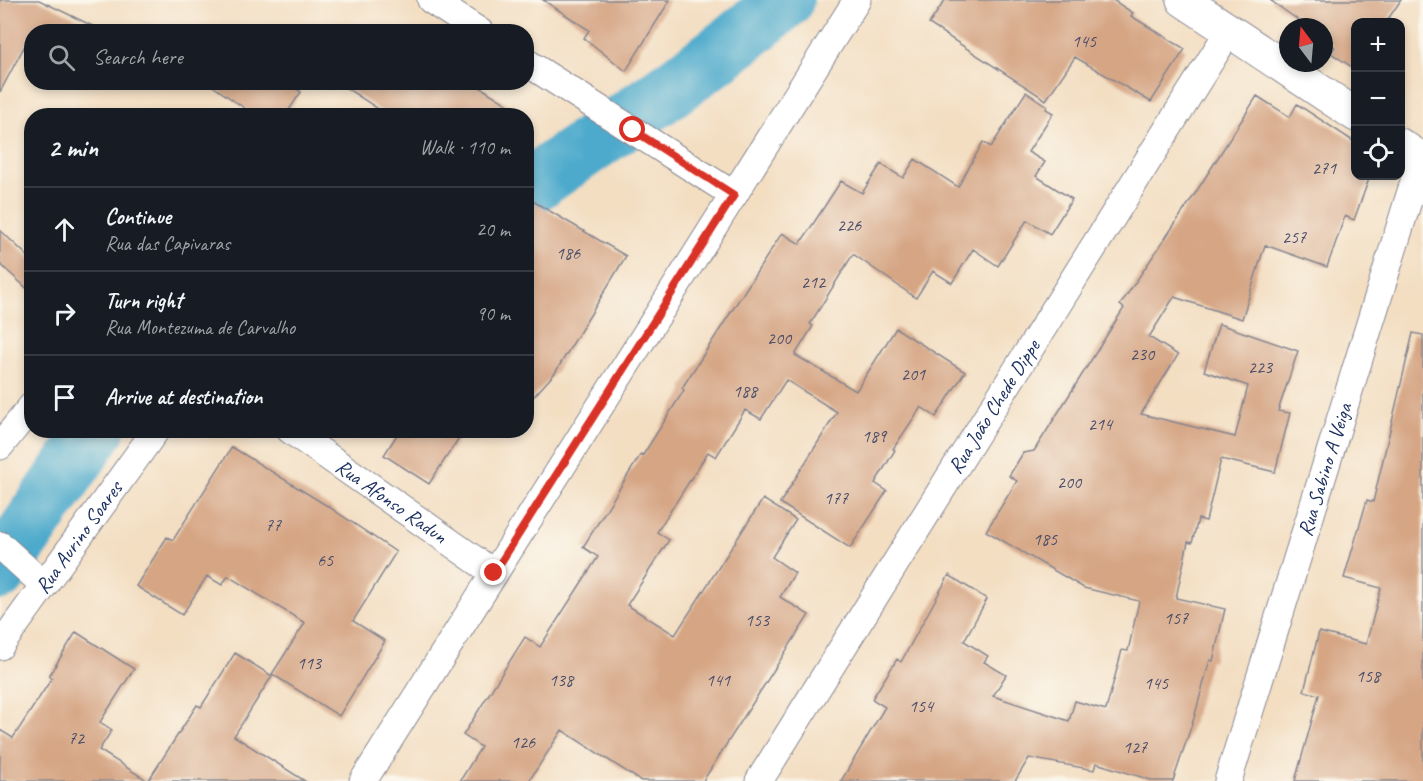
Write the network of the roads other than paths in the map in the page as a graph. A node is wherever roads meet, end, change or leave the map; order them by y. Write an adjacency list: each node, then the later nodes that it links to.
1 (431, 0): 4 (street)
2 (857, 0): 9 (street)
3 (1183, 0): 5 (main road)
4 (468, 24)
5 (1229, 31): 7 (main road); 19 (street, Rua João Chede Dippe)
6 (534, 67): 9 (street)
7 (1351, 112)
8 (1415, 154): 20 (street, Rua Sabino A Veiga)
9 (734, 195): 15 (street)
10 (24, 416): 13 (street)
11 (149, 438): 16 (street, Rua Aurino Soares)
12 (301, 438): 15 (street, Rua Afonso Radun)
13 (0, 446)
14 (0, 545): 16 (street)
15 (494, 573): 18 (street)
16 (34, 577): 17 (street, Rua Aurino Soares)
17 (0, 646)
18 (363, 781)
19 (759, 781)
20 (1228, 781)

